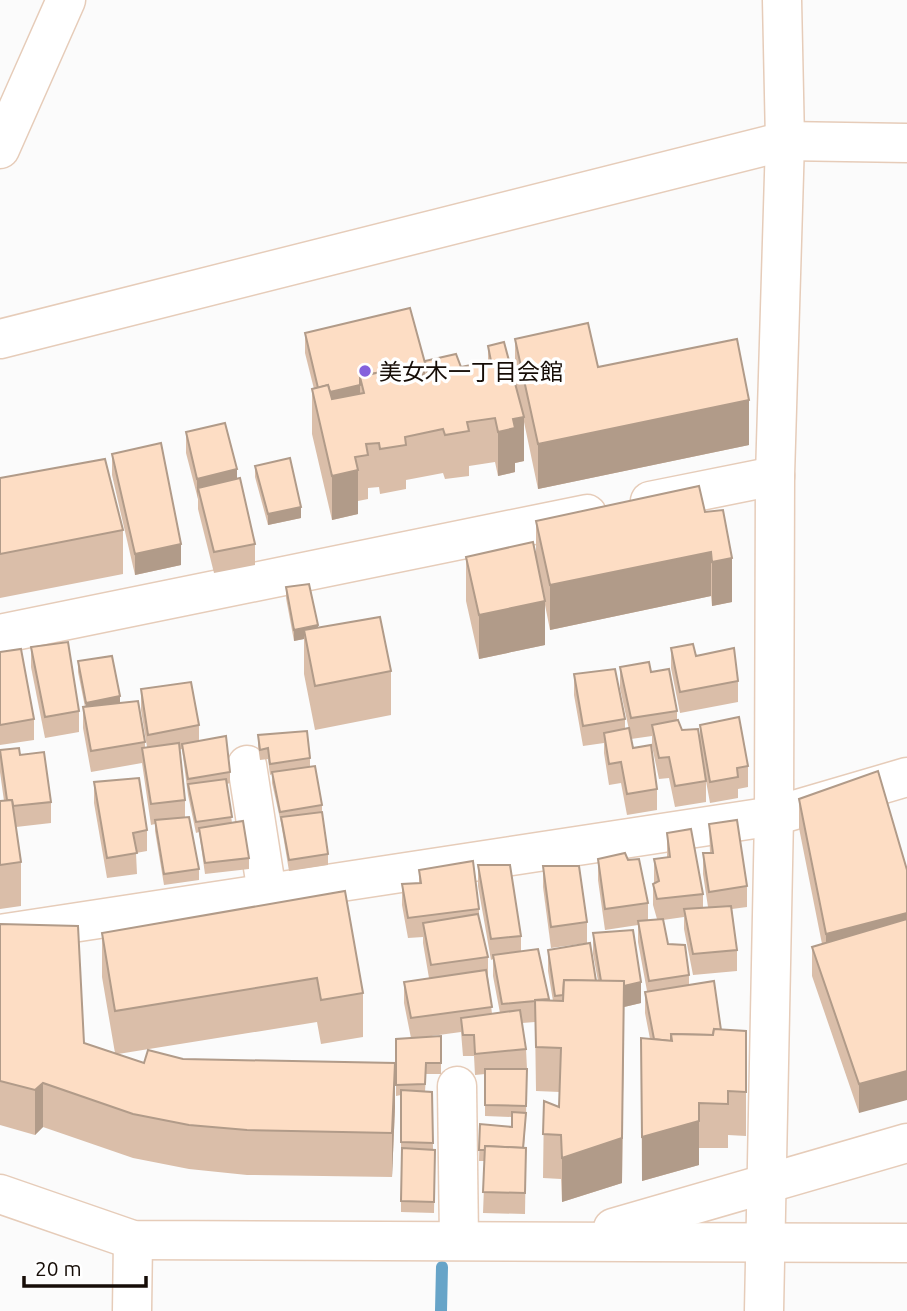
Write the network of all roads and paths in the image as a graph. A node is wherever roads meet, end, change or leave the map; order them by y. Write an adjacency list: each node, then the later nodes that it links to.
1 (66, 0): 5 (street)
2 (782, 0): 3 (street)
3 (785, 141): 4 (street); 6 (street); 7 (street)
4 (907, 143)
5 (0, 149)
6 (0, 339)
7 (775, 475): 8 (street); 11 (street)
8 (0, 634)
9 (247, 765): 12 (street)
10 (907, 777): 11 (street)
11 (774, 816): 12 (street); 16 (street)
12 (267, 893): 13 (street)
13 (0, 934)
14 (457, 1086): 19 (street)
15 (907, 1143): 16 (street)
16 (766, 1184): 20 (street); 21 (street)
17 (0, 1194): 18 (street)
18 (133, 1240): 19 (street); 23 (street)
19 (459, 1240): 20 (street)
20 (571, 1240): 21 (street)
21 (766, 1241): 22 (street); 24 (street)
22 (907, 1243)
23 (132, 1311)
24 (764, 1311)

